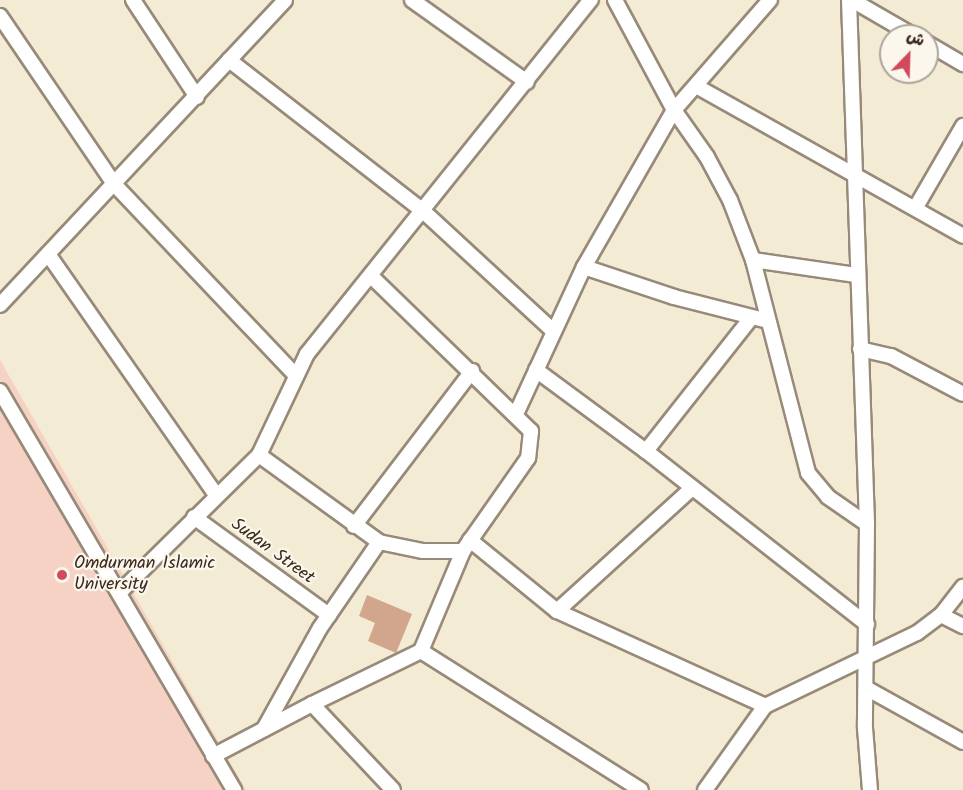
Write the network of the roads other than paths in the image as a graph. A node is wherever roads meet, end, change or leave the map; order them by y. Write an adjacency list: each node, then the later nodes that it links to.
1 (133, 0): 15 (street)
2 (412, 0): 13 (street)
3 (591, 0): 13 (street)
4 (615, 0): 16 (street)
5 (770, 0): 14 (street)
6 (850, 0): 9 (street); 18 (street)
7 (283, 1): 11 (street)
8 (0, 16): 19 (street)
9 (893, 24)
10 (939, 50): 12 (street)
11 (229, 60): 15 (street); 21 (street)
12 (963, 64)
13 (527, 82): 21 (street)
14 (696, 86): 16 (street); 18 (street)
15 (197, 97): 19 (street)
16 (674, 110): 24 (street); 25 (street)
17 (963, 126): 20 (street)
18 (854, 171): 20 (street); 26 (street)
19 (115, 185): 23 (street); 35 (street)
20 (916, 207): 22 (street)
21 (422, 210): 27 (street); 31 (street)
22 (963, 236)
23 (48, 254): 28 (street); 42 (street)
24 (753, 260): 26 (street); 30 (street)
25 (584, 267): 29 (street); 31 (street)
26 (856, 275): 32 (street)
27 (371, 276): 34 (street); 35 (street)
28 (0, 305)
29 (751, 318): 30 (street); 39 (street)
30 (768, 321): 44 (street)
31 (553, 331): 33 (street)
32 (860, 349): 37 (street); 44 (street)
33 (536, 370): 38 (street); 39 (street)
34 (472, 371): 38 (street); 45 (street)
35 (295, 375): 40 (street)
36 (0, 391): 49 (street)
37 (963, 394)
38 (516, 414): 47 (street)
39 (646, 451): 41 (street)
40 (259, 455): 42 (street); 45 (street)
41 (692, 488): 50 (street); 53 (street)
42 (216, 495): 43 (street)
43 (194, 517): 49 (street); 51 (street, Sudan Street)
44 (867, 524): 53 (street)
45 (354, 526): 46 (street)
46 (379, 542): 47 (street); 51 (street)
47 (466, 546): 50 (street); 55 (street)
48 (963, 587): 52 (street)
49 (119, 592): 62 (street)
50 (556, 610): 59 (street)
51 (329, 615): 60 (street)
52 (941, 615): 54 (street); 56 (street)
53 (867, 624): 56 (street)
54 (963, 626)
55 (421, 651): 58 (street); 65 (street)
56 (868, 658): 57 (street); 59 (street)
57 (866, 688): 61 (street); 67 (street)
58 (312, 704): 60 (street); 64 (street)
59 (765, 706): 66 (street)
60 (264, 729): 62 (street)
61 (963, 742)
62 (213, 756): 63 (street)
63 (234, 790)
64 (393, 790)
65 (641, 790)
66 (705, 790)
67 (870, 790)

